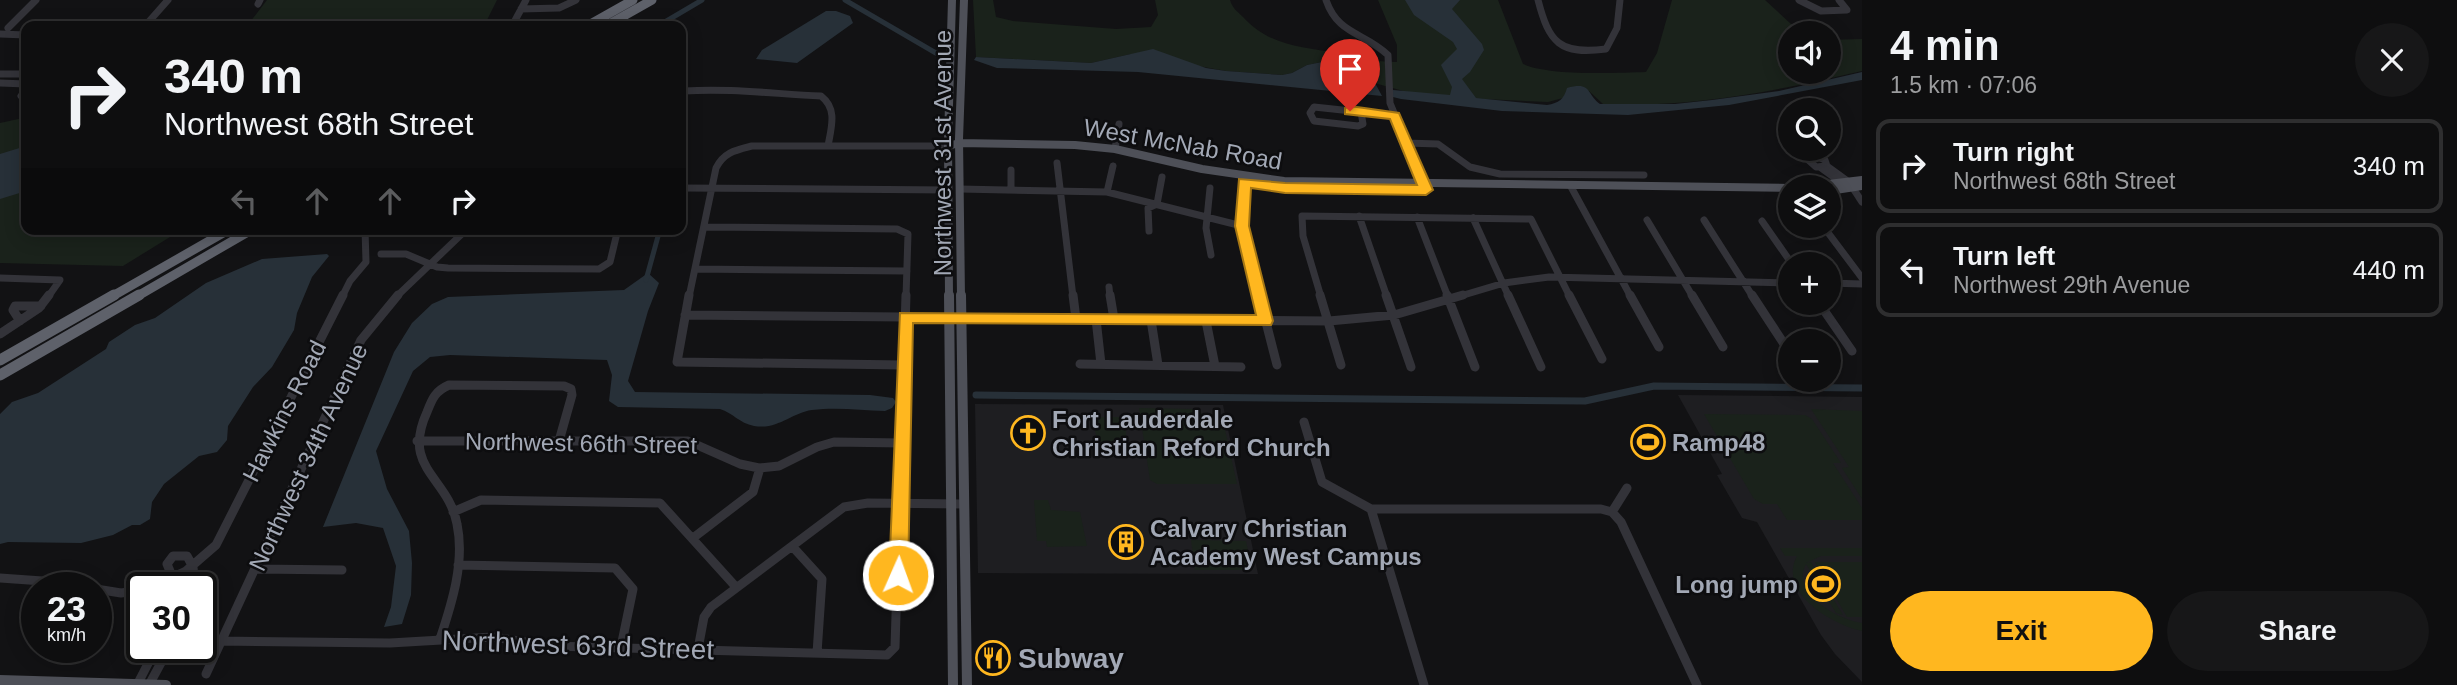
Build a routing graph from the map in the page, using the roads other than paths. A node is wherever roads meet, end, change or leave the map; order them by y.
1 (36, 0) edge
2 (168, 0) edge
3 (526, 0) edge
4 (576, 0) edge
5 (634, 0) edge
6 (652, 0) edge
7 (952, 0) edge
8 (964, 0) edge
9 (1326, 0) edge
10 (1538, 0) edge
11 (1620, 0) edge
12 (1799, 0) edge
13 (1839, 0) edge
14 (521, 9) junction
15 (149, 21) edge
16 (515, 21) edge
17 (596, 21) edge
18 (615, 21) edge
19 (8, 28) dead end
20 (0, 34) edge
21 (21, 35) edge
22 (0, 74) edge
23 (21, 74) edge
24 (0, 83) edge
25 (21, 84) edge
26 (686, 91) edge
27 (1361, 112) junction
28 (1395, 116) junction
29 (1119, 124) dead end
30 (1405, 141) junction
31 (828, 146) junction
32 (948, 146) junction
33 (959, 146) junction
34 (1115, 149) junction
35 (1058, 163) dead end
36 (1112, 166) dead end
37 (1824, 167) dead end
38 (1011, 170) dead end
39 (1644, 175) dead end
40 (1162, 177) dead end
41 (1245, 180) junction
42 (1862, 180) edge
43 (1841, 185) edge
44 (1847, 185) junction
45 (1862, 186) edge
46 (1424, 187) junction
47 (1841, 187) edge
48 (686, 188) edge
49 (711, 188) junction
50 (1210, 188) dead end
51 (1572, 188) junction
52 (1778, 188) edge
53 (954, 189) junction
54 (1011, 190) junction
55 (1062, 191) junction
56 (1107, 192) junction
57 (1778, 193) edge
58 (1862, 202) edge
59 (1157, 204) junction
60 (1359, 216) junction
61 (1417, 217) junction
62 (1473, 218) junction
63 (1207, 219) junction
64 (1647, 220) dead end
65 (1704, 220) dead end
66 (1762, 221) dead end
67 (1242, 226) junction
68 (704, 227) junction
69 (1149, 231) dead end
70 (219, 235) edge
71 (243, 235) edge
72 (365, 235) edge
73 (460, 235) edge
74 (617, 235) edge
75 (1832, 238) edge
76 (1784, 252) edge
77 (381, 254) dead end
78 (1211, 255) dead end
79 (430, 262) junction
80 (695, 269) junction
81 (907, 271) junction
82 (1561, 277) junction
83 (0, 278) edge
84 (1620, 278) junction
85 (1862, 278) edge
86 (1683, 282) junction
87 (1504, 283) junction
88 (1778, 283) edge
89 (1841, 283) edge
90 (1745, 284) junction
91 (1862, 284) edge
92 (1109, 287) dead end
93 (1449, 299) junction
94 (41, 306) junction
95 (685, 315) junction
96 (1394, 315) junction
97 (1827, 315) edge
98 (906, 317) junction
99 (956, 317) junction
100 (1076, 319) junction
101 (1096, 319) junction
102 (1114, 319) junction
103 (1151, 320) junction
104 (20, 321) junction
105 (1206, 321) junction
106 (1265, 321) junction
107 (1329, 321) junction
108 (0, 334) edge
109 (1778, 335) edge
110 (1659, 347) dead end
111 (1723, 347) dead end
112 (1852, 351) dead end
113 (1602, 359) dead end
114 (0, 360) edge
115 (1080, 364) dead end
116 (1101, 364) junction
117 (904, 365) junction
118 (1158, 365) junction
119 (1277, 365) dead end
120 (1341, 365) dead end
121 (1215, 366) junction
122 (1241, 367) dead end
123 (1411, 367) dead end
124 (1475, 367) dead end
125 (1541, 367) dead end
126 (0, 374) edge
127 (1304, 422) dead end
128 (417, 441) junction
129 (559, 441) junction
130 (902, 443) junction
131 (760, 468) junction
132 (1627, 488) dead end
133 (901, 504) junction
134 (951, 504) junction
135 (964, 504) junction
136 (1371, 509) junction
137 (453, 512) junction
138 (1612, 512) junction
139 (693, 538) junction
140 (792, 545) junction
141 (458, 565) junction
142 (192, 567) junction
143 (257, 569) junction
144 (342, 570) dead end
145 (170, 572) edge
146 (187, 572) edge
147 (193, 572) edge
148 (0, 578) edge
149 (21, 579) edge
150 (736, 587) junction
151 (440, 639) junction
152 (221, 641) junction
153 (621, 648) junction
154 (698, 649) junction
155 (817, 653) junction
156 (148, 663) edge
157 (161, 663) edge
158 (206, 674) dead end
159 (0, 680) edge
160 (137, 685) edge
161 (149, 685) edge
162 (166, 685) edge
163 (953, 685) edge
164 (967, 685) edge
165 (1424, 685) edge
166 (1697, 685) edge

1 - 19 street
2 - 15 street
3 - 14 street
4 - 14 street
5 - 17 highway
6 - 18 highway
7 - 32 main road, Northwest 31st Avenue
8 - 33 main road, Northwest 31st Avenue
9 - 28 street
10 - 11 street
12 - 13 street
14 - 16 street
20 - 21 street
22 - 23 street
24 - 25 street
26 - 31 street
27 - 27 street
27 - 28 street
28 - 30 street
29 - 34 street
30 - 39 street
30 - 46 street
31 - 32 street, West McNab Road
31 - 49 street, West McNab Road
32 - 33 main road, West McNab Road
32 - 53 main road, Northwest 31st Avenue
33 - 34 main road, West McNab Road
33 - 41 main road, West McNab Road
33 - 53 main road, Northwest 31st Avenue
34 - 41 main road, West McNab Road
35 - 55 street
36 - 56 street
37 - 44 street
38 - 54 street
40 - 59 street
41 - 46 main road, West McNab Road
41 - 67 street
42 - 44 main road
43 - 44 main road
44 - 45 main road
44 - 47 main road
44 - 58 street
46 - 51 main road, West McNab Road
48 - 49 street
49 - 53 street
49 - 68 street
50 - 63 street
51 - 52 main road, West McNab Road
51 - 57 main road, West McNab Road
51 - 84 street
53 - 54 street
53 - 99 main road, Northwest 31st Avenue
54 - 55 street
55 - 56 street
55 - 100 street
56 - 59 street
59 - 63 street
59 - 69 street
60 - 61 street
60 - 96 street
60 - 107 street
61 - 62 street
61 - 93 street
62 - 82 street
62 - 87 street
63 - 67 street
63 - 78 street
64 - 86 street
65 - 90 street
66 - 76 street
67 - 106 street
68 - 80 street
68 - 81 street
70 - 114 highway
71 - 126 highway
72 - 142 street, Hawkins Road
73 - 79 street, Northwest 34th Avenue
74 - 79 street
75 - 85 street
77 - 79 street
79 - 143 street, Northwest 34th Avenue
80 - 81 street
80 - 95 street
81 - 98 street
82 - 84 street
82 - 87 street
82 - 113 street
83 - 94 street
84 - 86 street
84 - 110 street
86 - 90 street
86 - 111 street
87 - 93 street
87 - 125 street
88 - 90 street
89 - 91 street
90 - 109 street
92 - 102 street
93 - 96 street
93 - 124 street
94 - 104 street
94 - 104 street
95 - 98 street
95 - 117 street
96 - 107 street
96 - 123 street
97 - 112 street
98 - 99 street
98 - 117 street
99 - 100 street
99 - 134 main road, Northwest 31st Avenue
99 - 135 main road, Northwest 31st Avenue
100 - 101 street
101 - 102 street
101 - 116 street
102 - 103 street
103 - 105 street
103 - 118 street
104 - 108 street
105 - 106 street
105 - 121 street
106 - 107 street
106 - 119 street
107 - 120 street
115 - 116 street
116 - 118 street
117 - 130 street
118 - 121 street
121 - 122 street
127 - 136 street
128 - 129 street, Northwest 66th Street
128 - 129 street
128 - 137 street
129 - 131 street, Northwest 66th Street
130 - 131 street
130 - 133 street
131 - 139 street
132 - 138 street
133 - 134 street
133 - 140 street
133 - 155 street, Northwest 63rd Street
134 - 135 street
134 - 163 main road, Northwest 31st Avenue
135 - 164 main road, Northwest 31st Avenue
136 - 138 street
136 - 165 street
137 - 139 street
137 - 141 street
138 - 166 street
139 - 150 street
140 - 150 street
140 - 155 street
141 - 151 street
141 - 153 street
142 - 145 street
142 - 146 street, Hawkins Road
142 - 147 street
143 - 144 street
143 - 152 street, Northwest 34th Avenue
148 - 149 street
150 - 154 street
151 - 152 street, Northwest 63rd Street
151 - 153 street, Northwest 63rd Street
152 - 158 street, Northwest 34th Avenue
153 - 154 street, Northwest 63rd Street
154 - 155 street, Northwest 63rd Street
156 - 160 street
157 - 161 street
159 - 160 main road
160 - 161 main road
161 - 162 main road

